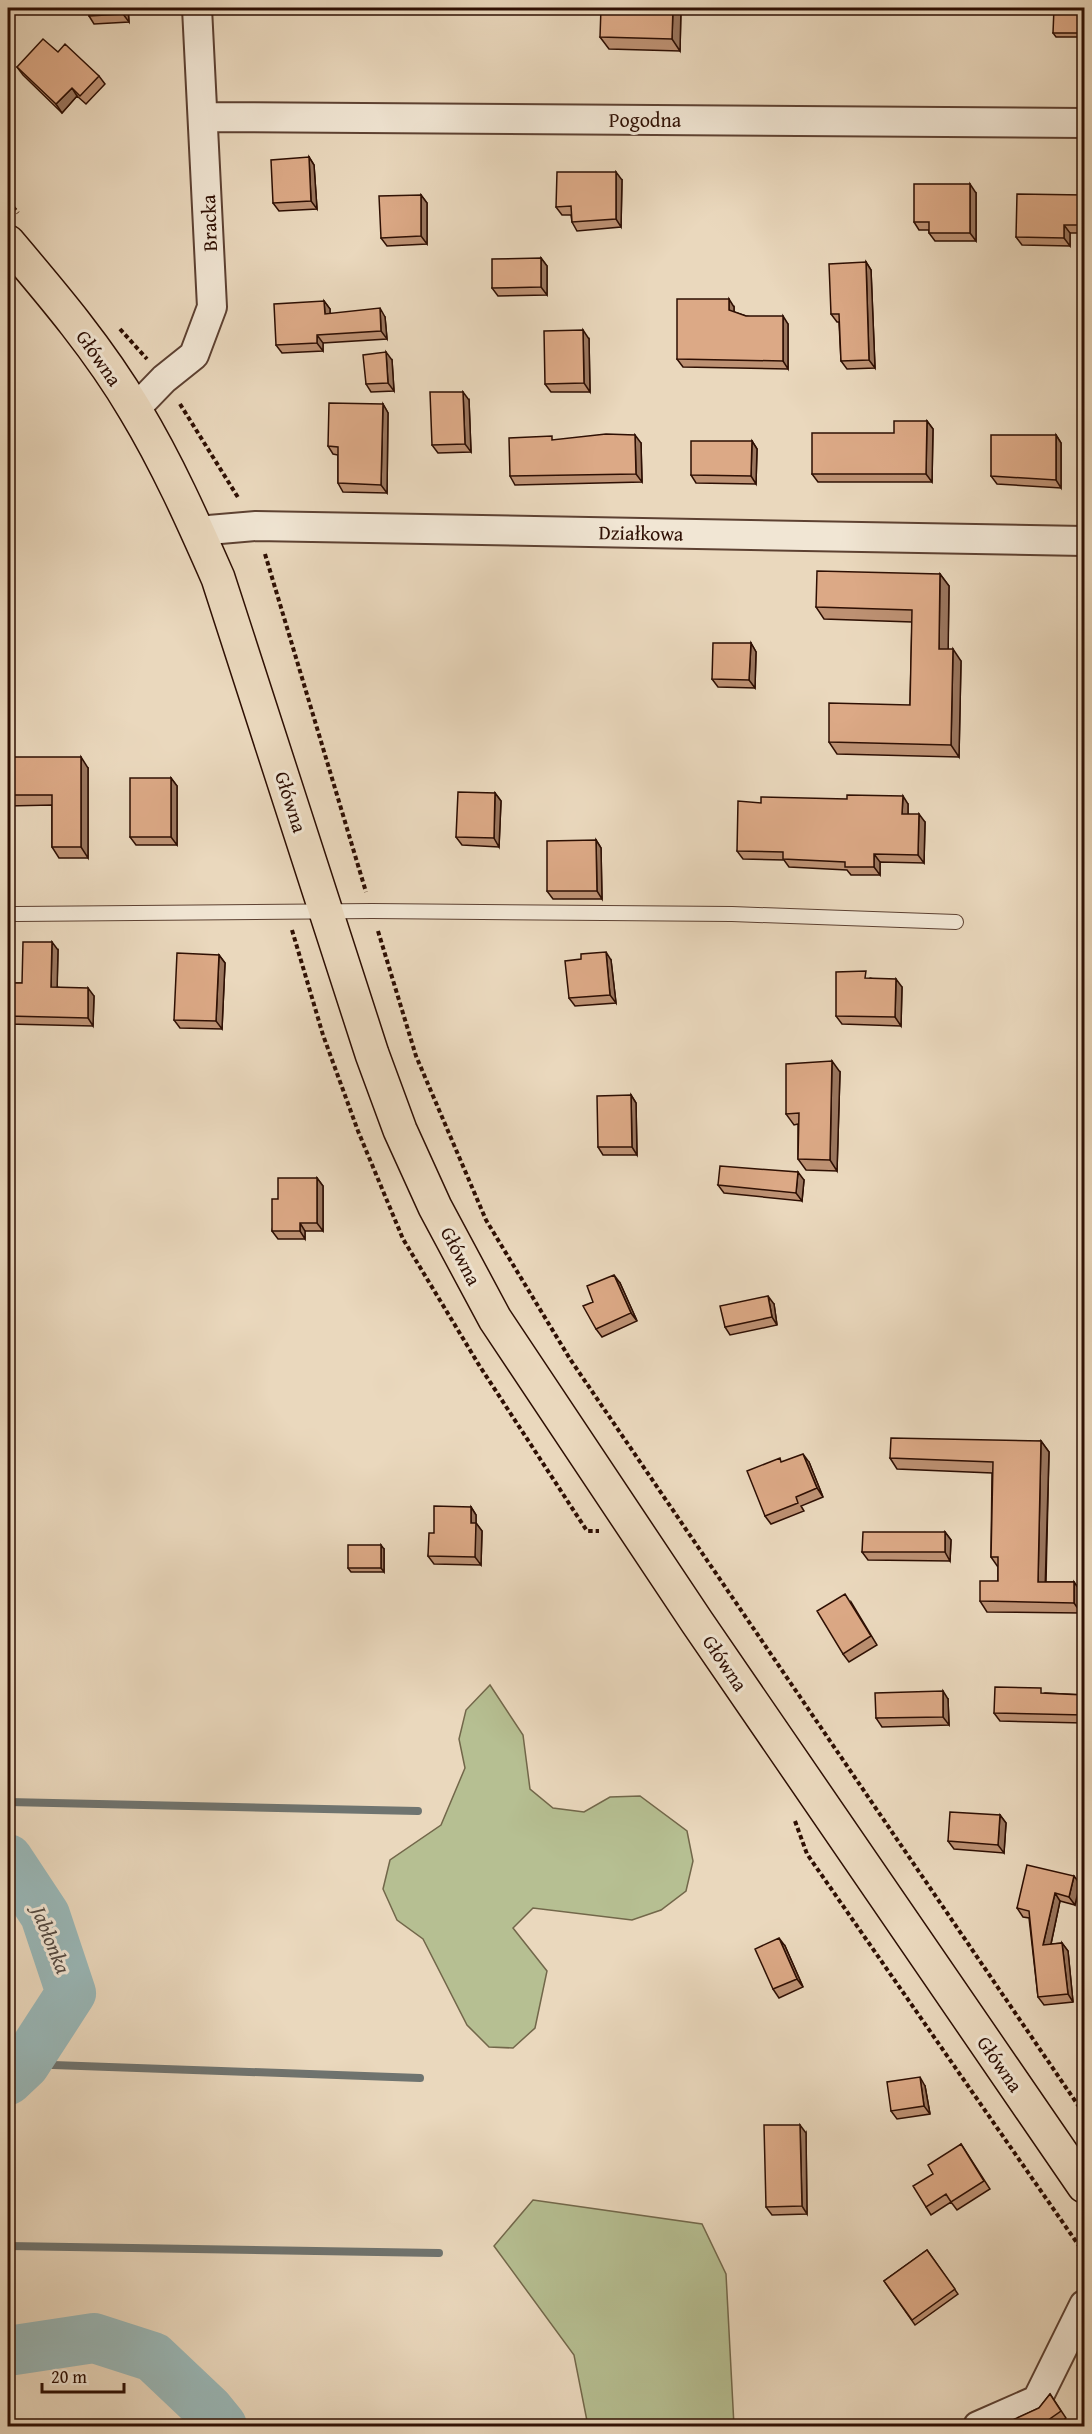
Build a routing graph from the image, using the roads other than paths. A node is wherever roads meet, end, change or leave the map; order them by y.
1 (197, 8) edge
2 (205, 117) junction
3 (1084, 123) edge
4 (8, 242) edge
5 (135, 409) junction
6 (197, 531) junction
7 (1084, 541) edge
8 (327, 912) junction
9 (16, 914) dead end
10 (956, 922) dead end
11 (1084, 2186) edge
12 (1084, 2305) edge
13 (978, 2427) edge

1 - 2 street, Bracka
2 - 3 street, Pogodna
2 - 5 street, Bracka
4 - 5 main road, Główna
5 - 6 main road, Główna
6 - 7 street, Działkowa
6 - 8 main road, Główna
8 - 9 lane
8 - 10 lane
8 - 11 main road, Główna
12 - 13 street

